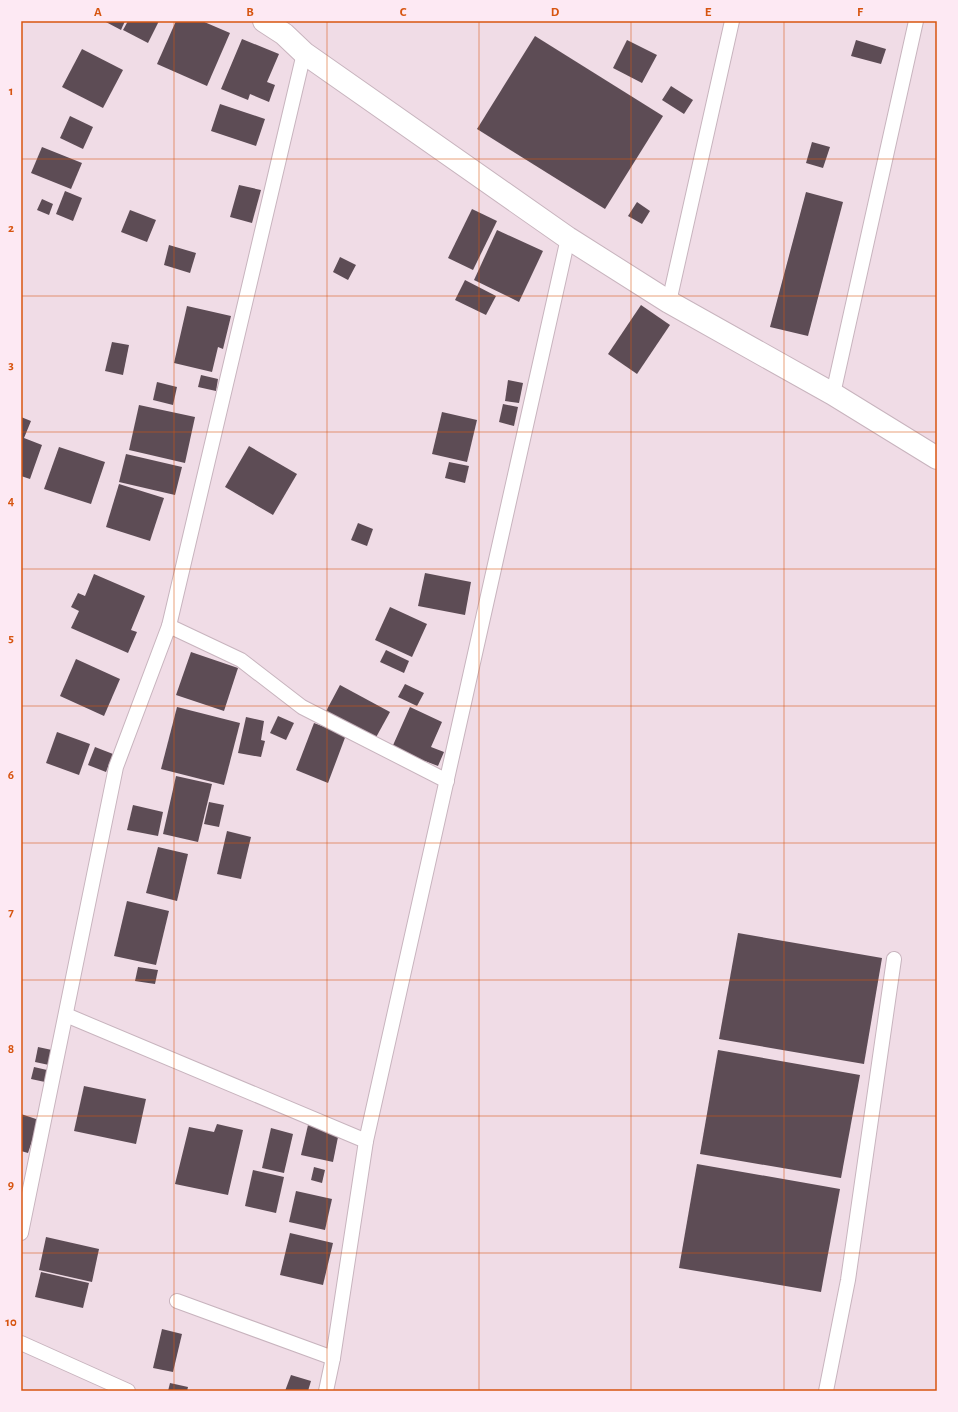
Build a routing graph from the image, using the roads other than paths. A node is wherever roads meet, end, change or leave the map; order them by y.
1 (264, 21) edge
2 (732, 21) edge
3 (916, 21) edge
4 (285, 28) edge
5 (304, 53) junction
6 (568, 238) junction
7 (669, 302) junction
8 (833, 394) junction
9 (937, 458) edge
10 (169, 626) junction
11 (447, 781) junction
12 (894, 959) dead end
13 (66, 1015) junction
14 (366, 1141) junction
15 (21, 1233) edge
16 (178, 1301) dead end
17 (21, 1344) edge
18 (333, 1358) junction
19 (128, 1391) edge
20 (326, 1391) edge
21 (826, 1391) edge

1 - 4 street
2 - 7 lane
3 - 8 lane
4 - 5 street
5 - 6 street
5 - 10 lane
6 - 7 street
6 - 11 lane
7 - 8 street
8 - 9 street
10 - 11 lane
10 - 13 lane
11 - 14 lane
12 - 21 lane
13 - 14 lane
13 - 15 lane
14 - 18 lane
16 - 18 lane
17 - 19 lane
18 - 20 lane

